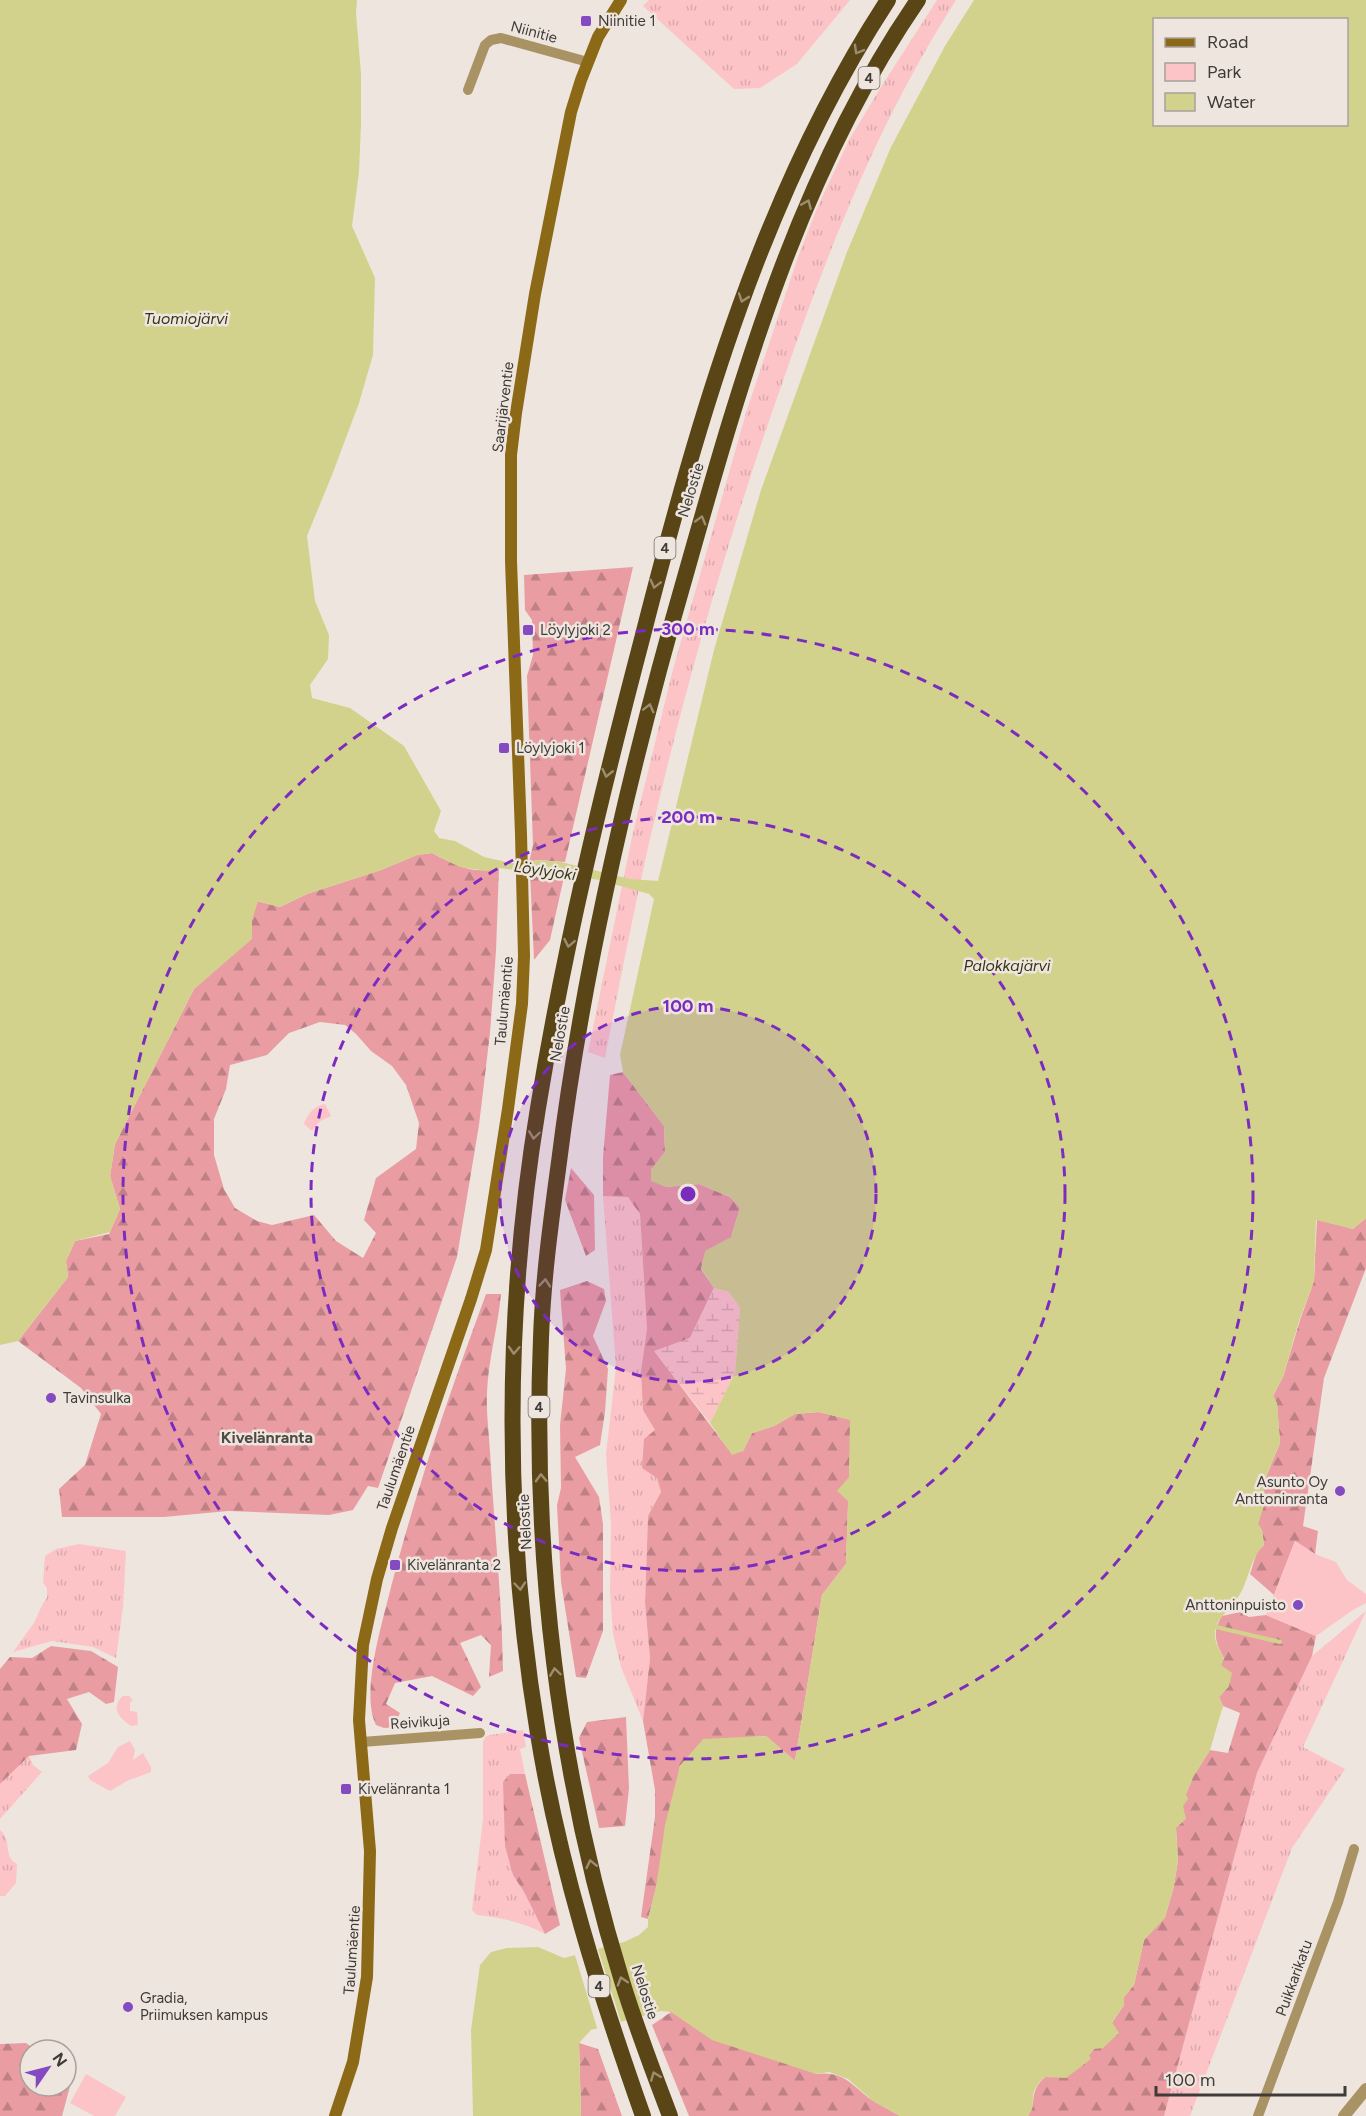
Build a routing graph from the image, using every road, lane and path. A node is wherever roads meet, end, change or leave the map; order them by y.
1 (621, 0) edge
2 (888, 0) edge
3 (918, 0) edge
4 (588, 62) junction
5 (468, 90) dead end
6 (521, 840) joint
7 (480, 1733) dead end
8 (362, 1742) junction
9 (1354, 1849) dead end
10 (1366, 2089) edge
11 (335, 2116) edge
12 (643, 2116) edge
13 (670, 2116) edge
14 (1258, 2116) edge
15 (1344, 2116) edge

1 - 4 main road, Saarijärventie
2 -> 12 highway, Nelostie / 4
13 -> 3 highway, Nelostie / 4
4 - 5 street, Niinitie
4 - 6 main road, Saarijärventie
6 - 8 main road, Taulumäentie
7 - 8 street, Reivikuja
8 - 11 main road, Taulumäentie
9 - 14 street, Puikkarikatu
10 - 15 street

